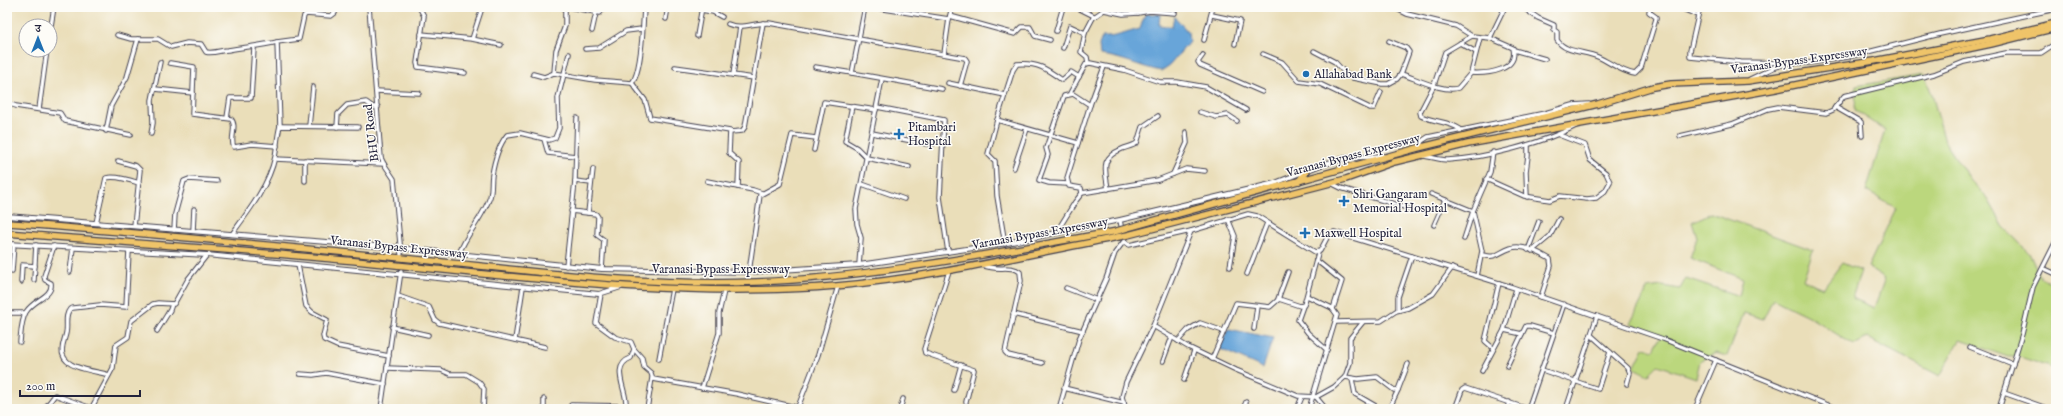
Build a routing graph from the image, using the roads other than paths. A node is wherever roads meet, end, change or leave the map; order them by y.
1 (54, 7) edge
2 (336, 7) edge
3 (369, 7) edge
4 (419, 7) edge
5 (478, 7) edge
6 (565, 7) edge
7 (569, 7) edge
8 (604, 7) edge
9 (644, 7) edge
10 (668, 7) edge
11 (865, 7) edge
12 (871, 7) edge
13 (952, 7) edge
14 (1063, 7) edge
15 (1076, 7) edge
16 (1139, 7) edge
17 (1213, 7) edge
18 (1393, 7) edge
19 (1504, 7) edge
20 (1522, 7) edge
21 (1650, 7) edge
22 (1678, 7) edge
23 (1700, 7) edge
24 (702, 8) edge
25 (2056, 9) edge
26 (596, 13) junction
27 (1138, 13) junction
28 (1175, 13) dead end
29 (1212, 15) junction
30 (1697, 15) junction
31 (722, 17) dead end
32 (950, 17) junction
33 (1094, 17) junction
34 (52, 18) edge
35 (666, 19) dead end
36 (763, 23) junction
37 (2056, 23) edge
38 (728, 24) dead end
39 (740, 27) junction
40 (2056, 28) edge
41 (642, 29) junction
42 (592, 31) dead end
43 (1056, 31) dead end
44 (1085, 33) junction
45 (421, 34) junction
46 (117, 35) dead end
47 (697, 36) dead end
48 (1472, 36) junction
49 (1480, 38) junction
50 (1490, 38) junction
51 (138, 39) junction
52 (472, 39) junction
53 (858, 39) junction
54 (1050, 40) dead end
55 (1204, 40) dead end
56 (1389, 41) dead end
57 (277, 42) junction
58 (1460, 43) junction
59 (2056, 43) edge
60 (1234, 44) dead end
61 (501, 45) dead end
62 (254, 48) junction
63 (1063, 48) dead end
64 (585, 49) dead end
65 (1514, 50) junction
66 (1314, 51) dead end
67 (1476, 52) junction
68 (570, 54) dead end
69 (944, 54) junction
70 (1262, 54) dead end
71 (1203, 55) dead end
72 (46, 58) edge
73 (1545, 59) dead end
74 (160, 62) dead end
75 (170, 63) dead end
76 (1088, 63) junction
77 (1789, 63) junction
78 (674, 67) dead end
79 (815, 67) dead end
80 (1104, 67) junction
81 (554, 73) junction
82 (852, 73) junction
83 (465, 74) dead end
84 (533, 74) dead end
85 (1401, 74) junction
86 (1471, 74) junction
87 (565, 75) junction
88 (733, 75) junction
89 (1079, 77) junction
90 (754, 78) junction
91 (882, 79) junction
92 (1748, 81) junction
93 (632, 83) junction
94 (948, 83) dead end
95 (1434, 85) junction
96 (960, 86) junction
97 (313, 87) dead end
98 (155, 89) junction
99 (942, 89) dead end
100 (376, 91) junction
101 (1262, 92) dead end
102 (1381, 92) dead end
103 (193, 93) junction
104 (419, 93) dead end
105 (1070, 93) junction
106 (1005, 95) junction
107 (7, 103) edge
108 (1598, 104) junction
109 (1090, 105) junction
110 (852, 106) junction
111 (378, 107) junction
112 (1835, 107) junction
113 (39, 109) junction
114 (877, 109) junction
115 (1246, 110) dead end
116 (1200, 112) dead end
117 (1158, 116) dead end
118 (227, 118) junction
119 (577, 118) dead end
120 (997, 120) junction
121 (1237, 121) dead end
122 (1581, 124) junction
123 (280, 126) junction
124 (309, 126) junction
125 (337, 127) junction
126 (358, 127) dead end
127 (1027, 129) junction
128 (1460, 129) junction
129 (106, 131) junction
130 (730, 132) junction
131 (1186, 132) dead end
132 (872, 133) junction
133 (151, 134) dead end
134 (132, 135) dead end
135 (1051, 135) junction
136 (1559, 135) junction
137 (1680, 136) dead end
138 (1862, 136) dead end
139 (816, 138) junction
140 (544, 139) junction
141 (1078, 143) junction
142 (932, 145) dead end
143 (1528, 145) junction
144 (277, 146) junction
145 (1418, 148) junction
146 (814, 150) dead end
147 (1493, 152) junction
148 (576, 156) junction
149 (1389, 156) junction
150 (1418, 156) junction
151 (867, 158) junction
152 (275, 159) junction
153 (305, 160) junction
154 (118, 161) dead end
155 (384, 164) junction
156 (909, 167) dead end
157 (1014, 168) dead end
158 (593, 169) dead end
159 (1205, 171) dead end
160 (1307, 171) junction
161 (1173, 174) junction
162 (1486, 179) junction
163 (217, 181) dead end
164 (305, 181) dead end
165 (574, 181) junction
166 (708, 181) dead end
167 (1299, 181) junction
168 (1330, 182) junction
169 (139, 183) junction
170 (591, 183) junction
171 (862, 184) junction
172 (1068, 184) junction
173 (738, 187) junction
174 (1108, 189) junction
175 (762, 193) junction
176 (1082, 193) junction
177 (1430, 194) dead end
178 (1527, 197) junction
179 (904, 199) dead end
180 (1445, 200) junction
181 (194, 209) dead end
182 (1411, 209) dead end
183 (571, 211) junction
184 (1473, 211) junction
185 (588, 213) junction
186 (7, 216) edge
187 (1228, 219) junction
188 (1559, 219) dead end
189 (1120, 220) junction
190 (1539, 221) dead end
191 (7, 223) edge
192 (96, 223) junction
193 (1267, 223) junction
194 (1434, 225) dead end
195 (134, 226) junction
196 (174, 230) junction
197 (192, 231) junction
198 (1191, 231) junction
199 (1128, 232) junction
200 (7, 233) edge
201 (1056, 233) junction
202 (232, 234) junction
203 (1118, 234) junction
204 (1464, 239) dead end
205 (1124, 241) junction
206 (2056, 241) edge
207 (7, 244) edge
208 (14, 244) junction
209 (1005, 244) junction
210 (36, 245) junction
211 (54, 246) junction
212 (73, 248) junction
213 (401, 248) junction
214 (1530, 250) junction
215 (130, 251) junction
216 (948, 252) junction
217 (1318, 253) junction
218 (401, 254) dead end
219 (459, 254) junction
220 (207, 255) junction
221 (1482, 255) junction
222 (1412, 256) junction
223 (1316, 260) junction
224 (980, 263) junction
225 (298, 265) junction
226 (859, 265) junction
227 (35, 266) junction
228 (566, 266) junction
229 (1230, 266) dead end
230 (1452, 268) junction
231 (2043, 268) junction
232 (602, 269) junction
233 (949, 270) junction
234 (12, 271) dead end
235 (70, 272) dead end
236 (749, 272) junction
237 (1288, 272) dead end
238 (400, 273) junction
239 (1247, 274) dead end
240 (2056, 274) edge
241 (1477, 276) junction
242 (34, 280) dead end
243 (21, 282) dead end
244 (1499, 283) junction
245 (838, 286) junction
246 (523, 287) junction
247 (621, 287) junction
248 (1066, 288) dead end
249 (672, 289) junction
250 (1516, 289) junction
251 (724, 290) junction
252 (601, 294) junction
253 (398, 296) junction
254 (1307, 296) junction
255 (1541, 297) junction
256 (1278, 299) junction
257 (1097, 300) junction
258 (172, 304) junction
259 (1564, 304) junction
260 (1257, 306) junction
261 (1303, 306) junction
262 (1334, 309) junction
263 (1398, 310) junction
264 (7, 313) edge
265 (25, 313) junction
266 (1013, 314) junction
267 (1597, 316) junction
268 (1336, 322) junction
269 (1362, 322) junction
270 (1153, 326) junction
271 (392, 327) junction
272 (157, 330) dead end
273 (1254, 330) dead end
274 (1504, 330) junction
275 (1083, 331) junction
276 (1223, 331) junction
277 (1554, 333) junction
278 (1522, 334) junction
279 (428, 335) dead end
280 (1591, 335) junction
281 (1172, 337) junction
282 (515, 340) junction
283 (1178, 341) junction
284 (20, 342) dead end
285 (545, 347) dead end
286 (1970, 347) dead end
287 (1493, 348) junction
288 (634, 349) junction
289 (1327, 350) junction
290 (1194, 351) junction
291 (1610, 352) junction
292 (389, 356) junction
293 (659, 359) dead end
294 (1212, 359) junction
295 (1716, 360) junction
296 (1163, 361) dead end
297 (1042, 363) dead end
298 (1408, 364) dead end
299 (2013, 364) junction
300 (961, 365) junction
301 (1507, 366) dead end
302 (387, 368) junction
303 (1542, 370) junction
304 (1482, 371) dead end
305 (300, 374) dead end
306 (109, 375) junction
307 (1346, 377) junction
308 (652, 378) junction
309 (1352, 379) junction
310 (1184, 380) dead end
311 (1575, 382) junction
312 (385, 384) junction
313 (1627, 384) dead end
314 (702, 388) junction
315 (1064, 388) junction
316 (954, 390) dead end
317 (1398, 390) junction
318 (2004, 393) junction
319 (1302, 396) junction
320 (1315, 396) junction
321 (544, 399) dead end
322 (903, 399) dead end
323 (966, 402) dead end
324 (1246, 402) dead end
325 (1509, 402) junction
326 (776, 403) junction
327 (1124, 403) junction
328 (798, 407) junction
329 (45, 408) edge
330 (91, 408) edge
331 (605, 408) edge
332 (1379, 408) dead end
333 (98, 409) edge
334 (381, 409) edge
335 (483, 409) edge
336 (544, 409) edge
337 (569, 409) edge
338 (646, 409) edge
339 (773, 409) edge
340 (804, 409) edge
341 (900, 409) edge
342 (1059, 409) edge
343 (1126, 409) edge
344 (1243, 409) edge
345 (1297, 409) edge
346 (1309, 409) edge
347 (1326, 409) edge
348 (1389, 409) edge
349 (1455, 409) edge
350 (1507, 409) edge
351 (1528, 409) edge
352 (1566, 409) edge
353 (1695, 409) edge
354 (1838, 409) edge
355 (1999, 409) edge
356 (2049, 409) edge

1 - 34 street
2 - 57 street
3 - 100 street, BHU Road
4 - 45 street
5 - 52 street
6 - 81 street
7 - 26 street
8 - 26 street
9 - 41 street
10 - 35 street
11 - 53 street
12 - 32 street
13 - 32 street
14 - 43 street
15 - 33 street
16 - 27 street
17 - 29 street
18 - 48 street
19 - 50 street
20 - 21 street
22 - 30 street
23 - 30 street
24 - 31 street
24 - 47 street
25 - 77 street
26 - 42 street
27 - 28 street
27 - 33 street
29 - 55 street
29 - 60 street
30 - 77 street
32 - 54 street
32 - 69 street
33 - 44 street
36 - 39 street
36 - 53 street
36 - 90 street
37 - 92 highway, Varanasi Bypass Expressway
38 - 39 street
39 - 88 street
40 - 122 highway, Varanasi Bypass Expressway
41 - 64 street
41 - 93 street
44 - 63 street
44 - 76 street
45 - 52 street
45 - 83 street
46 - 51 street
48 - 49 street
48 - 58 street
49 - 50 street
49 - 67 street
50 - 65 street
51 - 62 street
51 - 129 street
52 - 61 street
53 - 69 street
53 - 82 street
56 - 85 street
57 - 62 street
57 - 123 street
58 - 67 street
58 - 95 street
59 - 112 street
62 - 118 street
65 - 73 street
65 - 86 street
66 - 85 street
67 - 86 street
68 - 87 street
69 - 96 street
70 - 102 street
71 - 101 street
72 - 113 street
74 - 98 street
75 - 103 street
76 - 80 street
76 - 89 street
77 - 92 street
78 - 88 street
79 - 82 street
80 - 109 street
80 - 115 street
81 - 84 street
81 - 87 street
82 - 91 street
85 - 95 street
86 - 95 street
87 - 93 street
87 - 140 street
88 - 90 street
89 - 105 street
89 - 106 street
90 - 130 street
91 - 99 street
91 - 114 street
92 - 108 highway, Varanasi Bypass Expressway
93 - 130 street
94 - 96 street
95 - 128 street
96 - 106 street
97 - 124 street
98 - 103 street
98 - 133 street
100 - 104 street
100 - 111 street, BHU Road
103 - 118 street
105 - 109 street
105 - 135 street
106 - 120 street
107 - 113 street
108 - 128 street
108 - 145 highway, Varanasi Bypass Expressway
109 - 141 street
110 - 114 street
110 - 139 street
110 - 151 street
111 - 125 street
111 - 155 street, BHU Road
112 - 137 street
112 - 138 street
113 - 129 street
114 - 132 street
114 - 216 street
116 - 121 street
117 - 174 street
118 - 144 street
119 - 148 street
120 - 127 street
120 - 209 street
122 - 136 street
122 - 150 highway, Varanasi Bypass Expressway
123 - 124 street
123 - 144 street
124 - 125 street
125 - 126 street
127 - 135 street
127 - 157 street
128 - 145 street
129 - 134 street
130 - 173 street
131 - 161 street
132 - 142 street
132 - 151 street
135 - 141 street
135 - 172 street
136 - 143 street
136 - 178 street
139 - 146 street
139 - 175 street
140 - 148 street
140 - 219 street
141 - 172 street
143 - 147 street
143 - 178 street
144 - 152 street
145 - 149 highway, Varanasi Bypass Expressway
147 - 150 street
147 - 162 street
148 - 165 street
149 - 160 street
149 - 167 highway, Varanasi Bypass Expressway
150 - 168 highway, Varanasi Bypass Expressway
151 - 156 street
151 - 171 street
152 - 153 street
152 - 202 street
153 - 155 street
153 - 164 street
154 - 169 street
155 - 213 street, BHU Road
158 - 170 street
159 - 161 street
160 - 167 highway
160 - 189 street
161 - 174 street
162 - 178 street
162 - 184 street
163 - 196 street
165 - 170 street
165 - 183 street
166 - 173 street
167 - 199 highway, Varanasi Bypass Expressway
168 - 182 street
168 - 199 highway, Varanasi Bypass Expressway
169 - 192 street
169 - 195 street
170 - 185 street
171 - 179 street
171 - 226 street
172 - 176 street
173 - 175 street
174 - 176 street
175 - 236 street
176 - 201 street
177 - 180 street
180 - 184 street
180 - 194 street
181 - 197 street
183 - 185 street
183 - 228 street
184 - 204 street
184 - 221 street
185 - 232 street
186 - 192 street
187 - 193 street
187 - 198 street
187 - 229 street
188 - 214 street
189 - 201 street
189 - 205 street
190 - 214 street
191 - 203 highway, Varanasi Bypass Expressway
192 - 195 street
193 - 217 street
193 - 239 street
195 - 196 street
196 - 197 street
197 - 202 street
198 - 205 street
198 - 270 street
199 - 203 highway, Varanasi Bypass Expressway, bridge
200 - 247 highway, Varanasi Bypass Expressway
201 - 209 street
202 - 213 street
203 - 224 highway, Varanasi Bypass Expressway
205 - 257 street
206 - 231 street
207 - 208 street
208 - 210 street
208 - 234 street
209 - 216 street
210 - 211 street
210 - 227 street
211 - 212 street
211 - 265 street
212 - 215 street
212 - 235 street
213 - 218 street, BHU Road
213 - 219 street
214 - 221 street
214 - 255 street
215 - 220 street
215 - 306 street
216 - 226 street
217 - 222 street
217 - 223 street
219 - 228 street
220 - 225 street
220 - 258 street
221 - 241 street
222 - 230 street
222 - 263 street
223 - 254 street
223 - 262 street
224 - 233 highway, Varanasi Bypass Expressway
224 - 266 street
225 - 238 street
225 - 292 street
226 - 236 street
227 - 242 street
227 - 243 street
228 - 232 street
230 - 241 street
230 - 263 street
231 - 240 street
231 - 299 street
232 - 236 street
233 - 245 highway, Varanasi Bypass Expressway
233 - 300 street
237 - 256 street
238 - 246 street
238 - 253 street
241 - 244 street
244 - 250 street
244 - 287 street
245 - 251 highway, Varanasi Bypass Expressway
245 - 328 street
246 - 252 street
246 - 282 street
247 - 249 highway, Varanasi Bypass Expressway
247 - 252 street
248 - 257 street
249 - 251 highway, Varanasi Bypass Expressway
249 - 293 street
250 - 255 street
250 - 274 street
251 - 314 street
252 - 288 street
253 - 271 street
253 - 282 street
254 - 261 street
254 - 262 street
255 - 259 street
256 - 260 street
256 - 261 street
257 - 275 street
258 - 272 street
258 - 306 street
259 - 267 street
259 - 277 street
260 - 273 street
260 - 276 street
261 - 289 street
262 - 268 street
263 - 269 street
264 - 265 street
265 - 284 street
266 - 275 street
266 - 297 street
267 - 280 street
267 - 295 street
268 - 269 street
268 - 289 street
269 - 307 street
270 - 281 street
270 - 327 street
271 - 279 street
271 - 292 street
274 - 278 street
274 - 287 street
275 - 315 street
276 - 283 street
276 - 294 street
277 - 278 street
277 - 303 street
278 - 301 street
280 - 291 street
280 - 311 street
281 - 283 street
281 - 296 street
282 - 285 street
283 - 290 street
286 - 299 street
287 - 304 street
288 - 308 street
288 - 331 street
289 - 320 street
290 - 294 street
290 - 310 street
291 - 311 street
291 - 313 street
292 - 302 street
294 - 319 street
295 - 353 street
295 - 354 street
298 - 317 street
299 - 318 street
300 - 316 street
300 - 323 street
302 - 312 street
302 - 335 street
303 - 311 street
303 - 351 street
305 - 312 street
306 - 330 street
307 - 309 street
307 - 320 street
308 - 314 street
308 - 338 street
309 - 317 street
309 - 332 street
311 - 352 street
312 - 334 street
314 - 326 street
315 - 327 street
315 - 342 street
317 - 348 street
318 - 355 street
318 - 356 street
319 - 320 street
319 - 345 street
320 - 346 street
320 - 347 street
321 - 336 street
322 - 341 street
324 - 344 street
325 - 349 street
325 - 350 street
325 - 351 street
326 - 328 street
326 - 339 street
327 - 343 street
328 - 340 street
329 - 330 street
330 - 333 street
331 - 337 street

